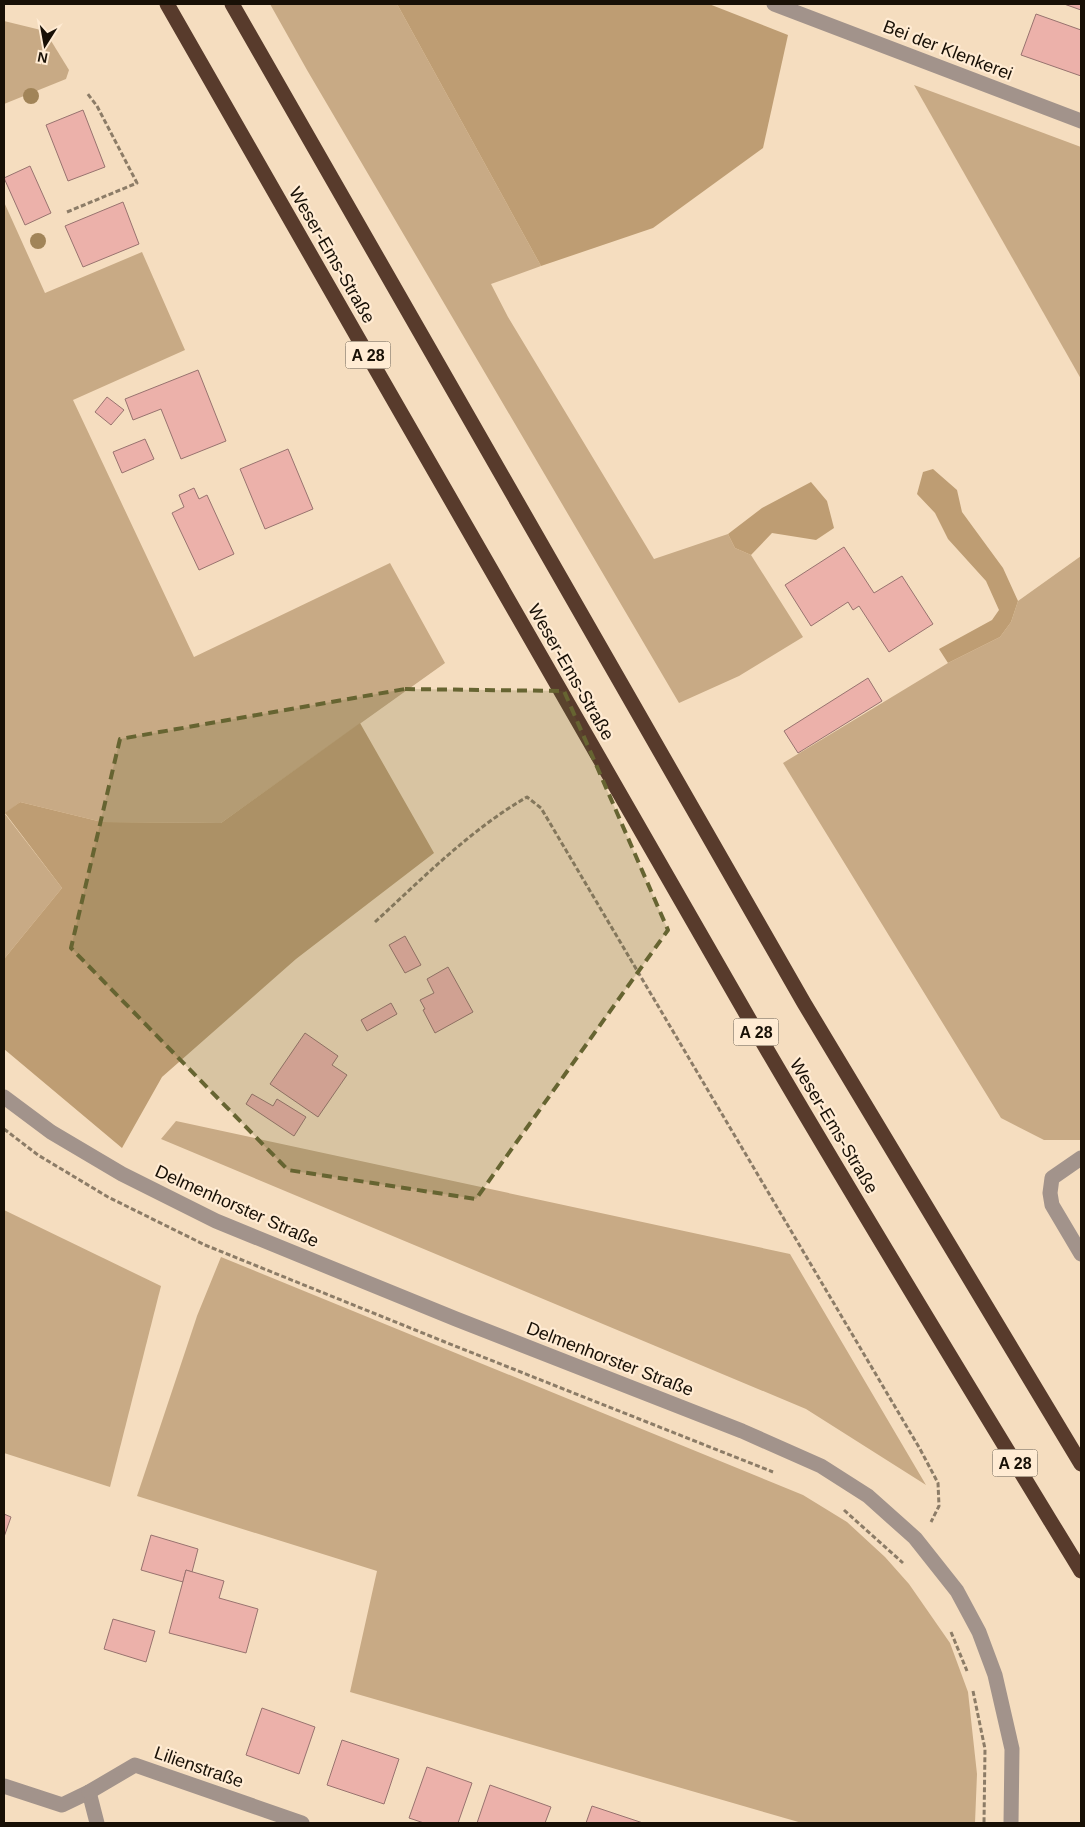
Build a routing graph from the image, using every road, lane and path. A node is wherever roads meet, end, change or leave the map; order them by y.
1 (167, 4) edge
2 (232, 4) edge
3 (774, 4) edge
4 (87, 93) dead end
5 (1081, 121) edge
6 (67, 212) dead end
7 (375, 922) dead end
8 (4, 1097) edge
9 (4, 1129) edge
10 (1081, 1158) edge
11 (1081, 1254) edge
12 (1081, 1464) edge
13 (773, 1472) dead end
14 (843, 1510) dead end
15 (915, 1538) junction
16 (908, 1568) dead end
17 (1081, 1571) edge
18 (951, 1632) dead end
19 (968, 1673) dead end
20 (971, 1682) dead end
21 (4, 1786) edge
22 (89, 1792) junction
23 (97, 1823) edge
24 (302, 1823) edge
25 (984, 1823) edge
26 (1011, 1823) edge

1 - 17 highway, Weser-Ems-Straße / A 28
2 - 12 highway, Weser-Ems-Straße
3 - 5 street, Bei der Klenkerei
4 - 6 path
7 - 15 path
8 - 15 street, Delmenhorster Straße
9 - 13 path
10 - 11 street
14 - 16 path
15 - 26 street, Delmenhorster Straße
18 - 19 path
20 - 25 path
21 - 22 street, Lilienstraße
22 - 23 street
22 - 24 street, Lilienstraße

